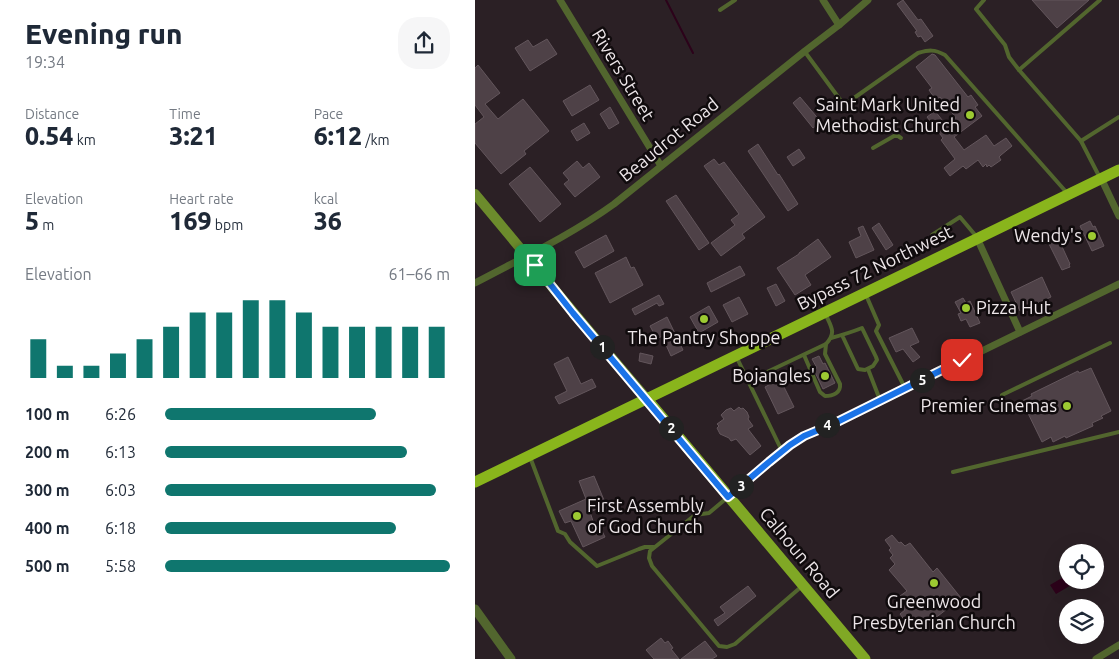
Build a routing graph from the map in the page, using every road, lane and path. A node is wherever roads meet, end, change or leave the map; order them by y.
1 (560, 0) edge
2 (735, 0) edge
3 (823, 0) edge
4 (868, 0) edge
5 (984, 0) edge
6 (1100, 0) edge
7 (720, 10) dead end
8 (839, 25) junction
9 (805, 51) junction
10 (1019, 70) junction
11 (1119, 118) edge
12 (901, 138) dead end
13 (1081, 141) junction
14 (873, 148) dead end
15 (661, 166) junction
16 (1119, 170) edge
17 (1101, 178) junction
18 (475, 194) edge
19 (1068, 194) junction
20 (1119, 216) edge
21 (932, 234) dead end
22 (977, 238) junction
23 (527, 255) junction
24 (475, 283) edge
25 (1119, 284) edge
26 (865, 292) junction
27 (824, 312) junction
28 (1020, 332) junction
29 (842, 335) junction
30 (831, 338) junction
31 (1110, 343) dead end
32 (826, 344) junction
33 (736, 355) junction
34 (804, 355) junction
35 (868, 369) junction
36 (748, 381) junction
37 (905, 388) junction
38 (1002, 395) dead end
39 (646, 398) junction
40 (880, 400) junction
41 (1119, 432) edge
42 (782, 451) junction
43 (529, 455) junction
44 (953, 472) dead end
45 (475, 482) edge
46 (728, 497) junction
47 (654, 547) junction
48 (803, 585) junction
49 (475, 609) edge
50 (1119, 645) edge
51 (511, 659) edge
52 (865, 659) edge
53 (1096, 659) edge

1 - 15 street, Rivers Street
2 - 7 lane
3 - 8 street
4 - 8 street, Beaudrot Road
5 - 10 lane
6 - 10 lane
8 - 9 street, Beaudrot Road
9 - 15 street, Beaudrot Road
9 - 19 lane
10 - 13 lane
11 - 13 lane
12 - 14 lane
13 - 17 lane
15 - 23 street, Beaudrot Road
16 - 17 highway, Bypass 72 Northwest
17 - 19 highway, Bypass 72 Northwest
17 - 20 street
18 - 23 main road, Calhoun Road
19 - 22 highway, Bypass 72 Northwest
21 - 22 lane
22 - 26 highway, Bypass 72 Northwest
22 - 28 street
23 - 24 street, Beaudrot Road
23 - 39 main road, Calhoun Road
25 - 28 street
26 - 27 highway, Bypass 72 Northwest
26 - 37 lane
27 - 30 lane
27 - 33 highway, Bypass 72 Northwest
28 - 37 street
29 - 30 lane
29 - 35 lane
29 - 35 lane
30 - 32 lane
31 - 38 lane
32 - 34 lane
32 - 34 lane
33 - 36 lane
33 - 39 highway, Bypass 72 Northwest
34 - 36 lane
35 - 40 lane
36 - 42 lane
37 - 40 street
39 - 43 highway, Bypass 72 Northwest
39 - 46 main road, Calhoun Road
40 - 42 street
41 - 44 lane
42 - 46 street
43 - 45 highway, Bypass 72 Northwest
43 - 47 lane
46 - 47 lane
46 - 48 main road, Calhoun Road
47 - 48 lane
48 - 52 main road, Calhoun Road
49 - 51 street
50 - 53 street

